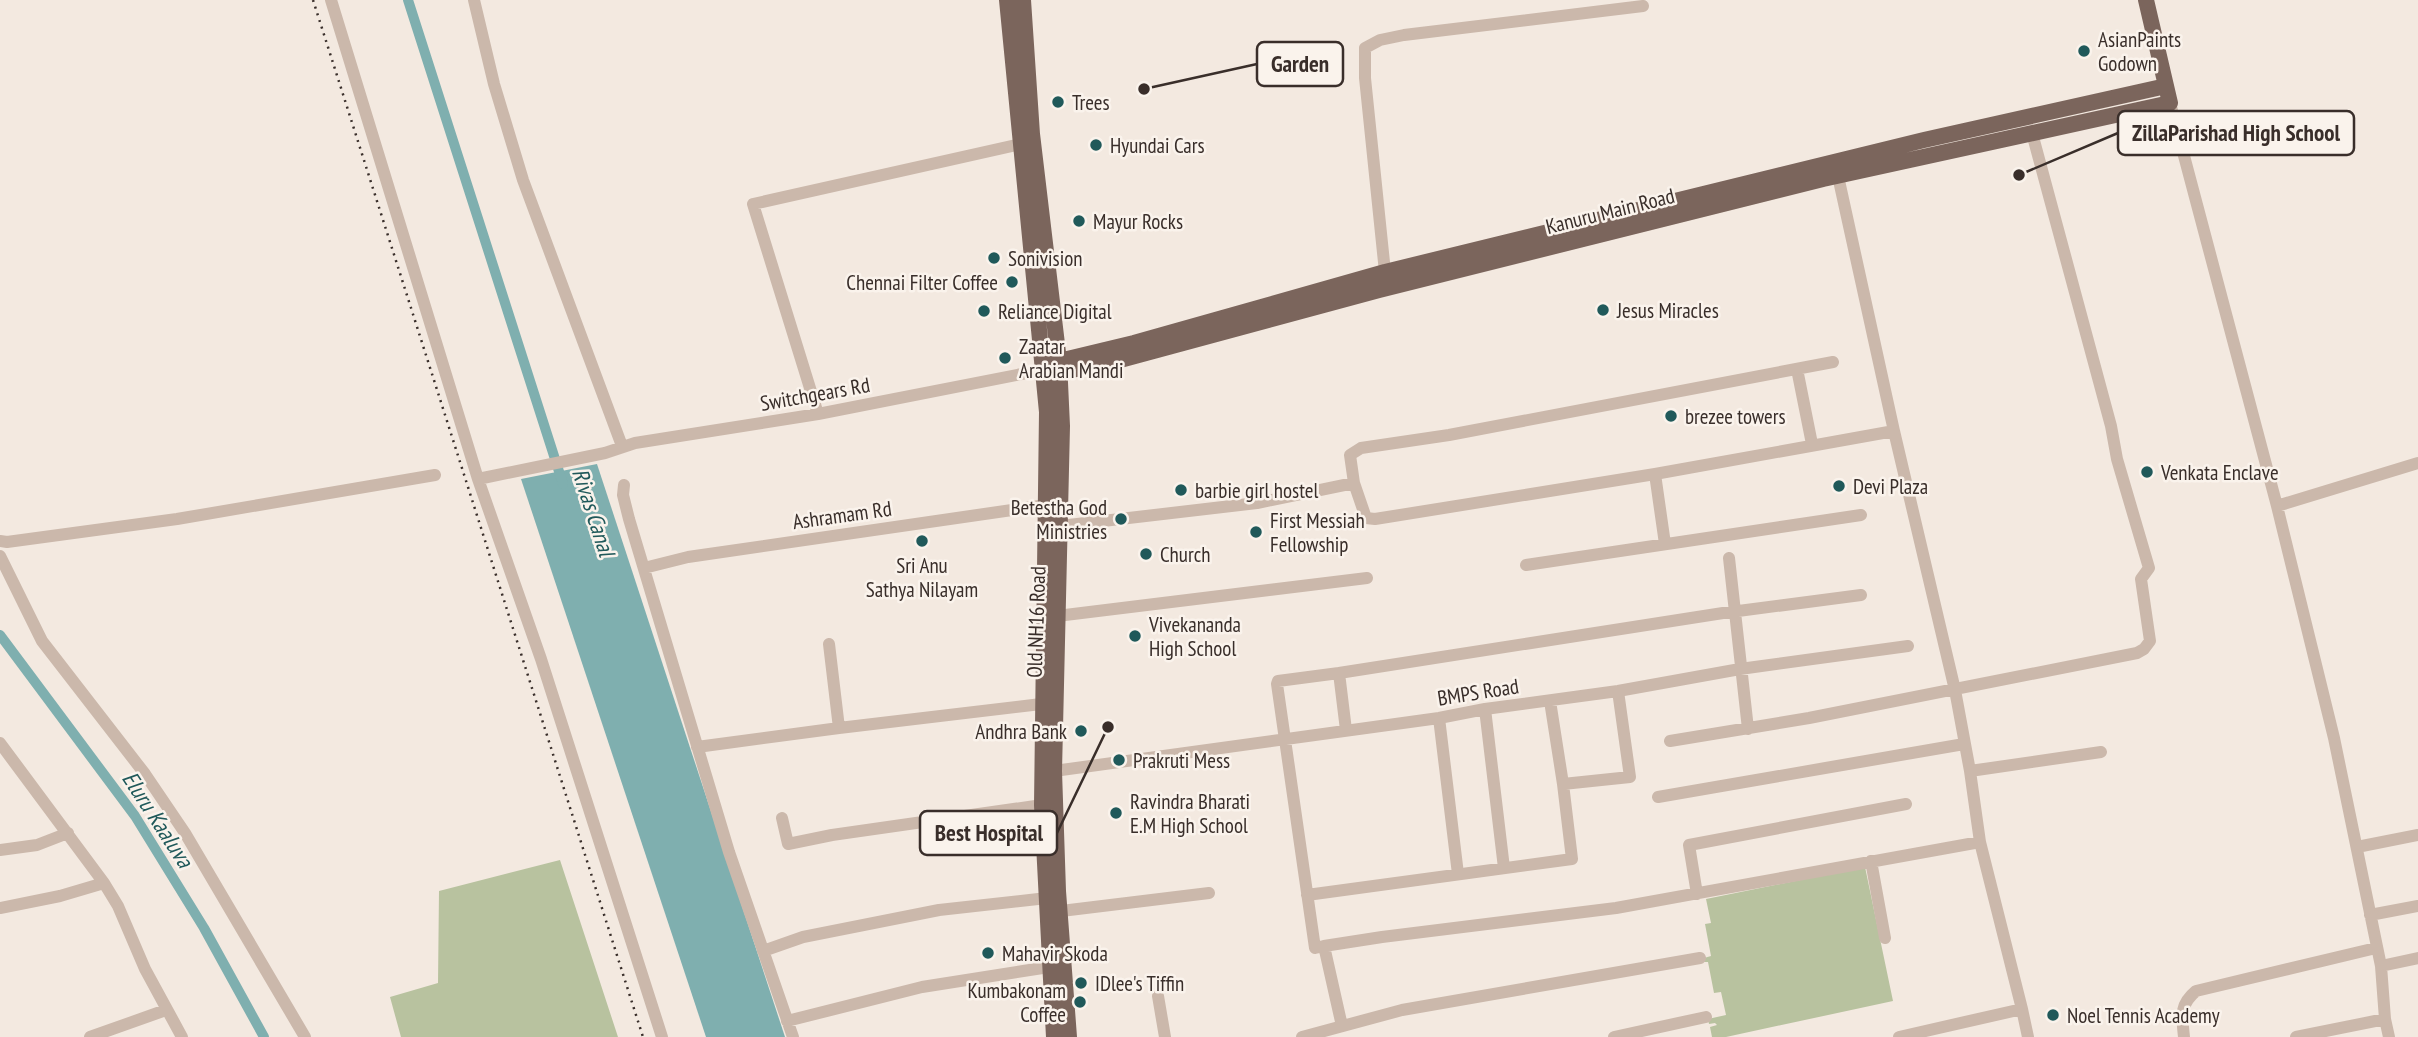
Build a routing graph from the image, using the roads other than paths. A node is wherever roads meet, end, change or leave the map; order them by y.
1 (331, 0) edge
2 (474, 0) edge
3 (1007, 0) edge
4 (1023, 0) edge
5 (2146, 0) edge
6 (1643, 6) dead end
7 (2166, 86) junction
8 (2170, 103) junction
9 (2032, 133) junction
10 (1949, 143) junction
11 (1021, 144) junction
12 (1838, 176) junction
13 (1674, 209) junction
14 (1385, 272) junction
15 (1833, 362) dead end
16 (1048, 369) junction
17 (1797, 369) junction
18 (818, 414) junction
19 (1894, 431) junction
20 (1812, 444) junction
21 (622, 446) junction
22 (2418, 463) edge
23 (1655, 474) junction
24 (435, 475) dead end
25 (478, 479) junction
26 (1354, 483) junction
27 (624, 485) dead end
28 (1046, 505) junction
29 (2277, 506) junction
30 (1861, 515) dead end
31 (1060, 526) junction
32 (0, 541) edge
33 (1665, 544) junction
34 (0, 556) edge
35 (1729, 558) dead end
36 (1526, 565) dead end
37 (644, 568) junction
38 (1367, 578) dead end
39 (1861, 595) dead end
40 (1735, 612) junction
41 (1056, 616) junction
42 (829, 644) dead end
43 (1908, 646) dead end
44 (1740, 669) junction
45 (1339, 673) junction
46 (1955, 690) junction
47 (1618, 691) junction
48 (1550, 701) junction
49 (1041, 704) junction
50 (1485, 709) junction
51 (1438, 718) junction
52 (839, 728) junction
53 (1748, 729) junction
54 (1346, 730) junction
55 (1286, 739) junction
56 (1670, 741) dead end
57 (0, 743) edge
58 (1964, 744) junction
59 (696, 747) junction
60 (2101, 752) dead end
61 (1055, 771) junction
62 (1970, 771) junction
63 (1563, 784) junction
64 (1658, 797) dead end
65 (1906, 804) dead end
66 (1042, 805) junction
67 (782, 818) dead end
68 (68, 833) junction
69 (2418, 835) edge
70 (1980, 842) junction
71 (2357, 847) junction
72 (0, 850) edge
73 (1871, 861) junction
74 (1504, 868) junction
75 (1458, 874) junction
76 (104, 883) junction
77 (1209, 893) dead end
78 (1307, 894) junction
79 (1697, 894) junction
80 (2418, 906) edge
81 (1052, 907) junction
82 (0, 908) edge
83 (2370, 915) junction
84 (1885, 938) dead end
85 (1324, 947) junction
86 (2376, 948) junction
87 (763, 951) junction
88 (1700, 958) dead end
89 (2418, 958) edge
90 (2381, 966) junction
91 (1049, 967) junction
92 (1158, 996) dead end
93 (2022, 1009) junction
94 (166, 1010) junction
95 (1706, 1017) dead end
96 (2385, 1019) junction
97 (787, 1021) junction
98 (1339, 1030) edge
99 (90, 1037) edge
100 (182, 1037) edge
101 (305, 1037) edge
102 (662, 1037) edge
103 (793, 1037) edge
104 (1054, 1037) edge
105 (1069, 1037) edge
106 (1165, 1037) edge
107 (1302, 1037) edge
108 (1614, 1037) edge
109 (1899, 1037) edge
110 (2028, 1037) edge
111 (2183, 1037) edge
112 (2295, 1037) edge
113 (2389, 1037) edge

1 - 25 street
2 - 21 street
3 - 11 main road, Old NH16 Road
4 - 16 main road, Old NH16 Road
5 - 7 main road
6 - 14 street
7 - 8 main road
7 - 10 main road, Kanuru Main Road
8 - 9 main road, Kanuru Main Road
8 - 29 street
9 - 10 main road, Kanuru Main Road
9 - 46 street
10 - 12 main road, Kanuru Main Road
10 - 13 main road, Kanuru Main Road
11 - 16 main road, Old NH16 Road
11 - 18 street
12 - 13 main road, Kanuru Main Road
12 - 19 street
13 - 14 main road, Kanuru Main Road
13 - 16 main road, Kanuru Main Road
14 - 16 main road, Kanuru Main Road
15 - 17 street
16 - 18 street, Switchgears Rd
16 - 28 main road, Old NH16 Road
16 - 31 main road, Old NH16 Road
17 - 20 street
17 - 26 street
18 - 21 street, Switchgears Rd
19 - 20 street
19 - 46 street
20 - 23 street
21 - 25 street, Switchgears Rd
22 - 29 street
23 - 26 street
23 - 33 street
24 - 32 street
25 - 102 street
26 - 31 street
27 - 37 street
28 - 37 street, Ashramam Rd
28 - 49 main road, Old NH16 Road
29 - 71 street
30 - 33 street
31 - 41 main road, Old NH16 Road
33 - 36 street
34 - 101 street
35 - 40 street
37 - 59 street
38 - 41 street
39 - 40 street
40 - 44 street
40 - 45 street
41 - 61 main road, Old NH16 Road
42 - 52 street
43 - 44 street, BMPS Road
44 - 47 street, BMPS Road
44 - 53 street
45 - 54 street
45 - 55 street
46 - 53 street
46 - 58 street
47 - 48 street, BMPS Road
47 - 63 street
48 - 50 street, BMPS Road
48 - 63 street
49 - 52 street
49 - 66 main road, Old NH16 Road
50 - 51 street, BMPS Road
50 - 74 street
51 - 54 street, BMPS Road
51 - 75 street
52 - 59 street
53 - 56 street
54 - 55 street, BMPS Road
55 - 61 street, BMPS Road
55 - 78 street
57 - 68 street
58 - 62 street
58 - 64 street
59 - 87 street
60 - 62 street
61 - 81 main road, Old NH16 Road
62 - 70 street
63 - 74 street
65 - 79 street
66 - 67 street
66 - 81 main road, Old NH16 Road
68 - 72 street
68 - 76 street
69 - 71 street
70 - 73 street
70 - 93 street
71 - 83 street
73 - 79 street
73 - 84 street
74 - 75 street
75 - 78 street
76 - 82 street
76 - 94 street
77 - 81 street
78 - 85 street
79 - 85 street
80 - 83 street
81 - 87 street
81 - 91 main road, Old NH16 Road
81 - 105 main road, Old NH16 Road
83 - 86 street
85 - 98 street
86 - 90 street
86 - 111 street
87 - 97 street
88 - 98 street
89 - 90 street
90 - 96 street
91 - 97 street
91 - 104 main road, Old NH16 Road
92 - 106 street
93 - 109 street
93 - 110 street
94 - 99 street
94 - 100 street
95 - 108 street
96 - 112 street
96 - 113 street
97 - 103 street
98 - 107 street

